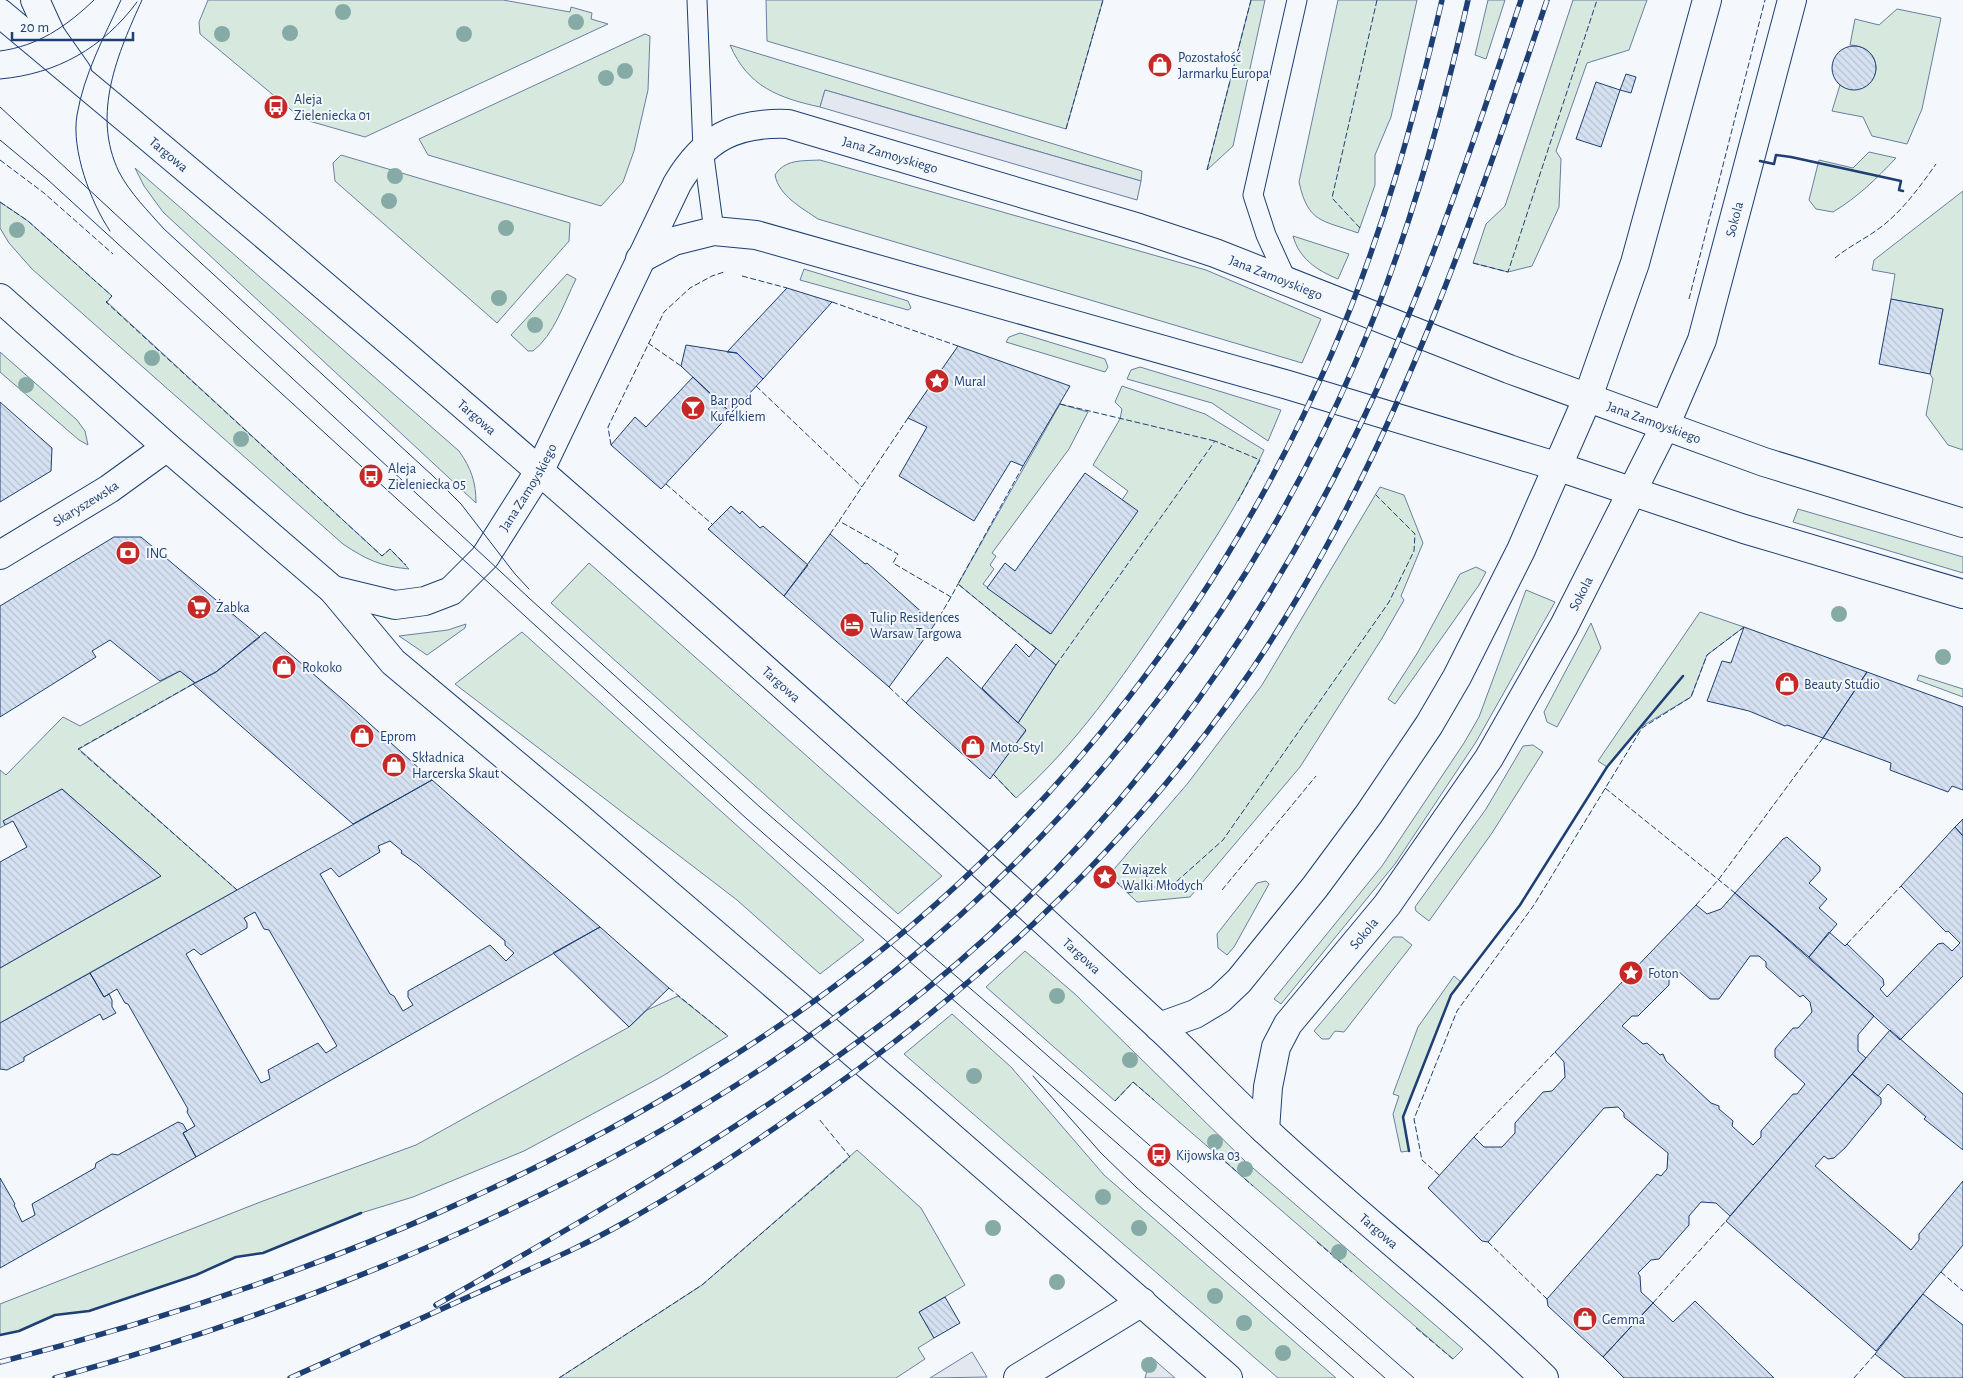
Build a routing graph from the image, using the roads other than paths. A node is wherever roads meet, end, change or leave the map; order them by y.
1 (35, 0) edge
2 (697, 0) edge
3 (1297, 0) edge
4 (1707, 0) edge
5 (1792, 0) edge
6 (0, 13) edge
7 (85, 84) junction
8 (703, 149) junction
9 (714, 231) junction
10 (640, 259) junction
11 (1287, 281) junction
12 (0, 298) edge
13 (1588, 398) junction
14 (1665, 426) junction
15 (167, 448) junction
16 (1559, 467) junction
17 (540, 470) junction
18 (1632, 491) junction
19 (1963, 523) edge
20 (0, 555) edge
21 (333, 590) junction
22 (1963, 594) edge
23 (1159, 1027) junction
24 (1265, 1130) junction
25 (1142, 1302) junction
26 (1018, 1378) edge
27 (1228, 1378) edge
28 (1544, 1378) edge

1 - 7 street
2 - 8 lane
3 - 11 lane
4 - 13 street
5 - 14 street, Sokola
6 - 7 street, Targowa
7 - 17 street, Targowa
8 - 9 lane
8 - 10 street, Jana Zamoyskiego
8 - 11 street, Jana Zamoyskiego
9 - 10 street
9 - 16 street
10 - 17 street, Jana Zamoyskiego
11 - 13 street, Jana Zamoyskiego
12 - 15 street
13 - 14 street, Jana Zamoyskiego
13 - 16 street
14 - 18 street, Sokola
14 - 19 street, Jana Zamoyskiego
15 - 20 street, Skaryszewska
15 - 21 street
16 - 18 street
16 - 23 street
17 - 21 street, Jana Zamoyskiego
17 - 23 street, Targowa
18 - 22 street
18 - 24 street, Sokola
21 - 25 street
23 - 24 street, Targowa
24 - 28 street, Targowa
25 - 26 street
25 - 27 street

